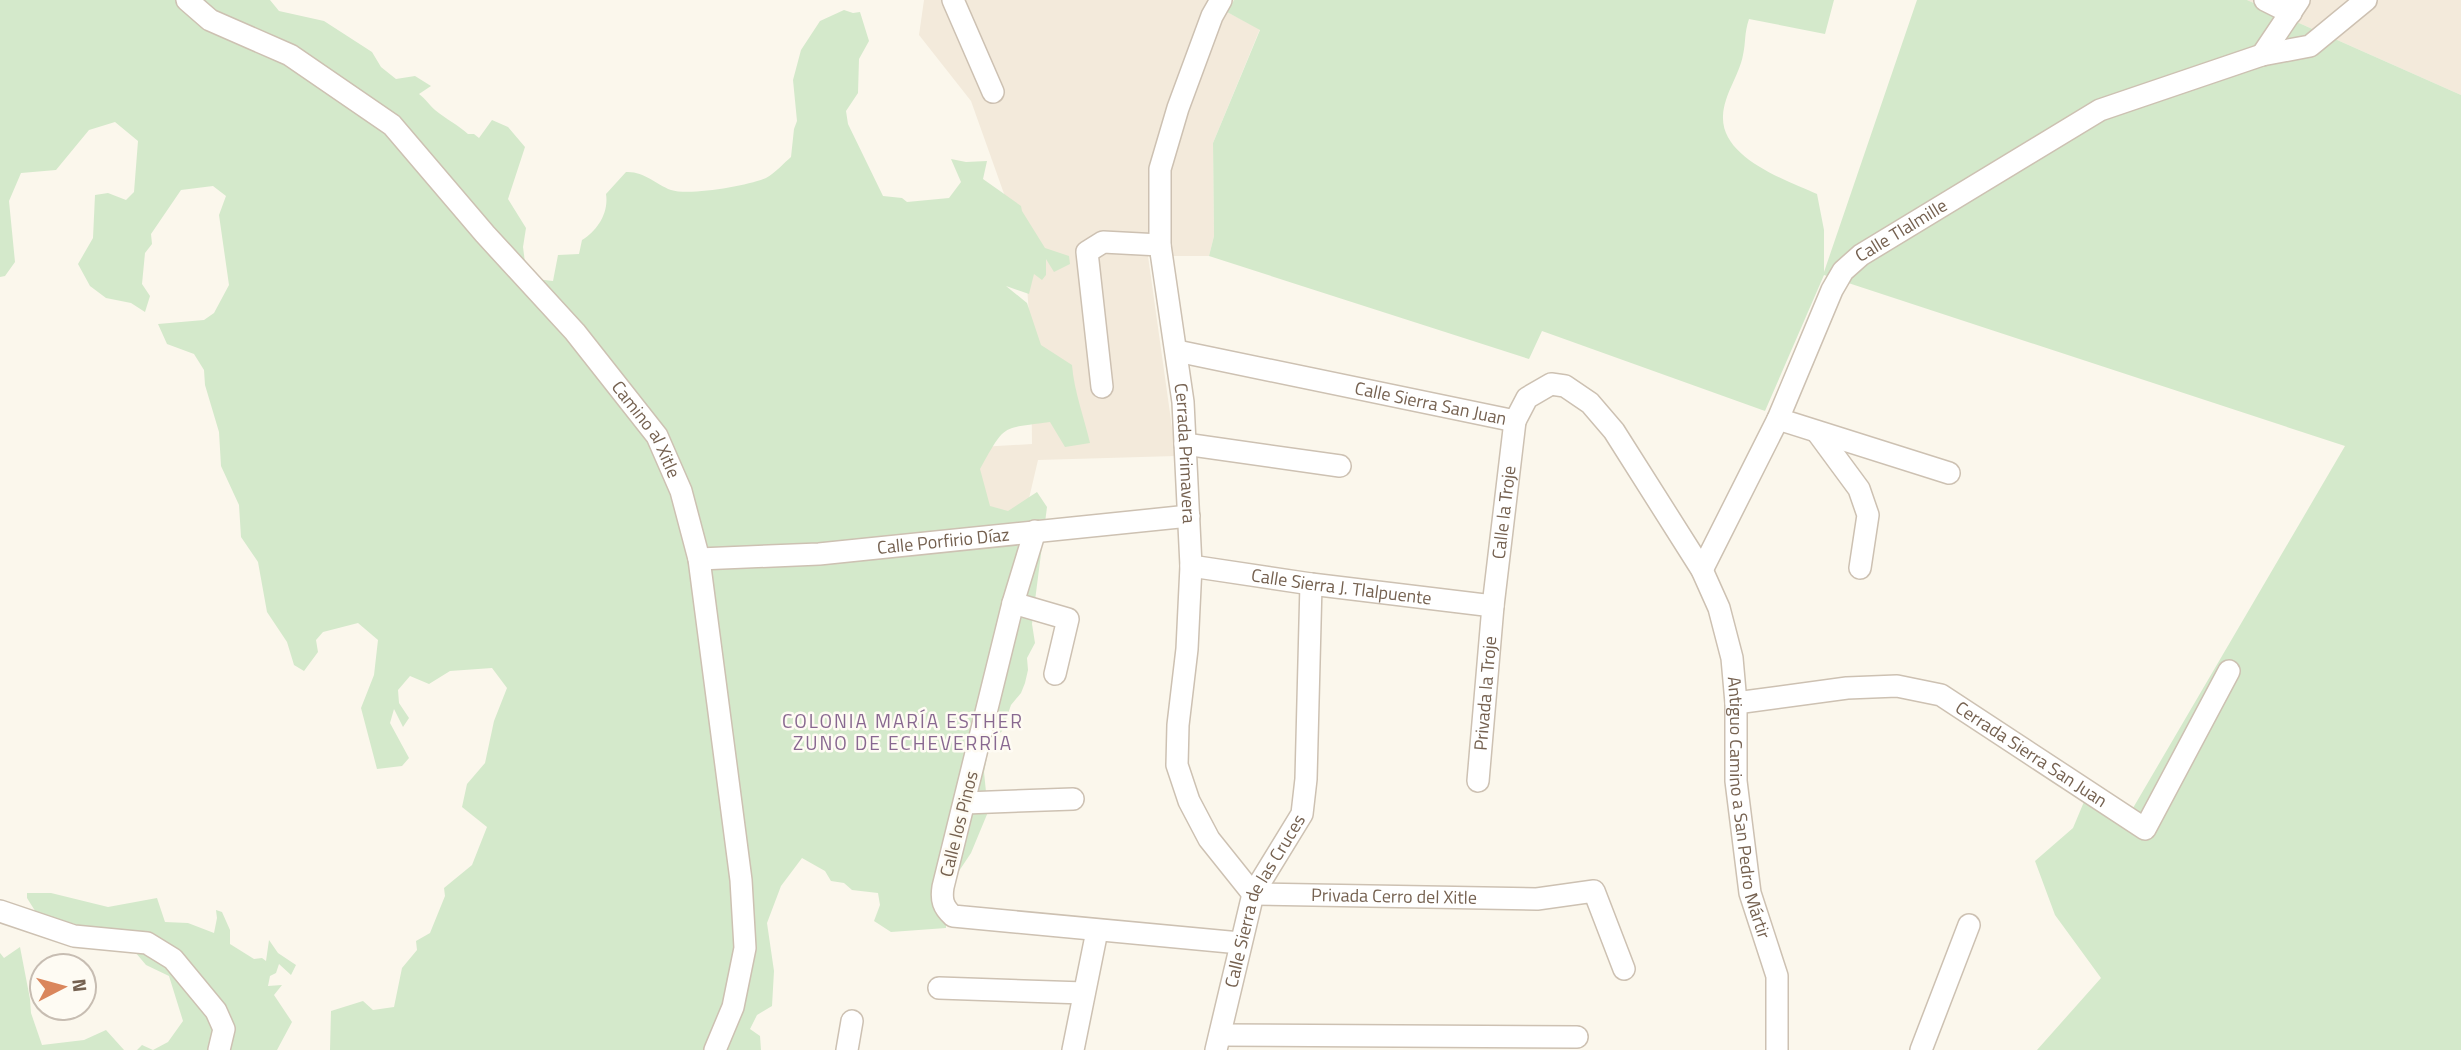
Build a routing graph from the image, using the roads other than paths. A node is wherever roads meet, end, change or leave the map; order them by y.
1 (187, 0) edge
2 (953, 0) edge
3 (1221, 0) edge
4 (2265, 0) edge
5 (2366, 0) edge
6 (2295, 7) edge
7 (2262, 55) junction
8 (993, 92) dead end
9 (1160, 245) junction
10 (1177, 351) junction
11 (1102, 387) dead end
12 (1779, 419) junction
13 (1516, 421) junction
14 (1817, 432) junction
15 (1185, 444) junction
16 (1340, 466) dead end
17 (1949, 473) dead end
18 (1189, 516) junction
19 (1035, 531) junction
20 (699, 559) junction
21 (1191, 566) junction
22 (1860, 568) dead end
23 (1702, 569) junction
24 (1311, 584) junction
25 (1013, 603) junction
26 (1493, 606) junction
27 (2229, 671) dead end
28 (1055, 674) dead end
29 (1735, 703) junction
30 (1478, 781) dead end
31 (1073, 799) dead end
32 (965, 803) junction
33 (1253, 894) junction
34 (0, 911) edge
35 (1969, 925) dead end
36 (1097, 931) junction
37 (1240, 943) junction
38 (1624, 970) dead end
39 (939, 988) dead end
40 (1084, 993) junction
41 (852, 1021) dead end
42 (1577, 1037) dead end
43 (1218, 1042) edge
44 (219, 1050) edge
45 (715, 1050) edge
46 (847, 1050) edge
47 (1073, 1050) edge
48 (1777, 1050) edge
49 (1921, 1050) edge

1 - 20 street, Camino al Xitle
2 - 8 street
3 - 9 street, Cerrada Primavera
4 - 6 street
5 - 7 street, Calle Tlalmille
6 - 7 street
7 - 12 street, Calle Tlalmille
9 - 10 street, Cerrada Primavera
9 - 11 street
10 - 13 street, Calle Sierra San Juan
10 - 15 street, Cerrada Primavera
12 - 14 street
12 - 23 street, Calle Tlalmille
13 - 23 street, Calle Sierra San Juan
13 - 26 street, Calle la Troje
14 - 17 street
14 - 22 street
15 - 16 street
15 - 18 street, Cerrada Primavera
18 - 19 street, Calle Porfirio Díaz
18 - 21 street, Cerrada Primavera
19 - 20 street, Calle Porfirio Díaz
19 - 25 street, Calle los Pinos
20 - 45 street, Camino al Xitle
21 - 24 street, Calle Sierra J. Tlalpuente
21 - 33 street, Cerrada Primavera
23 - 29 street, Antiguo Camino a San Pedro Mártir
24 - 26 street, Calle Sierra J. Tlalpuente
24 - 33 street, Calle Sierra de las Cruces
25 - 28 street
25 - 32 street, Calle los Pinos
26 - 30 street, Privada la Troje
27 - 29 street, Cerrada Sierra San Juan
29 - 48 street, Antiguo Camino a San Pedro Mártir
31 - 32 street
32 - 36 street, Calle los Pinos
33 - 37 street, Calle Sierra de las Cruces
33 - 38 street, Privada Cerro del Xitle
34 - 44 street
35 - 49 street
36 - 37 street, Calle los Pinos
36 - 40 street
37 - 43 street, Calle Sierra de las Cruces
39 - 40 street
40 - 47 street
41 - 46 street
42 - 43 street

